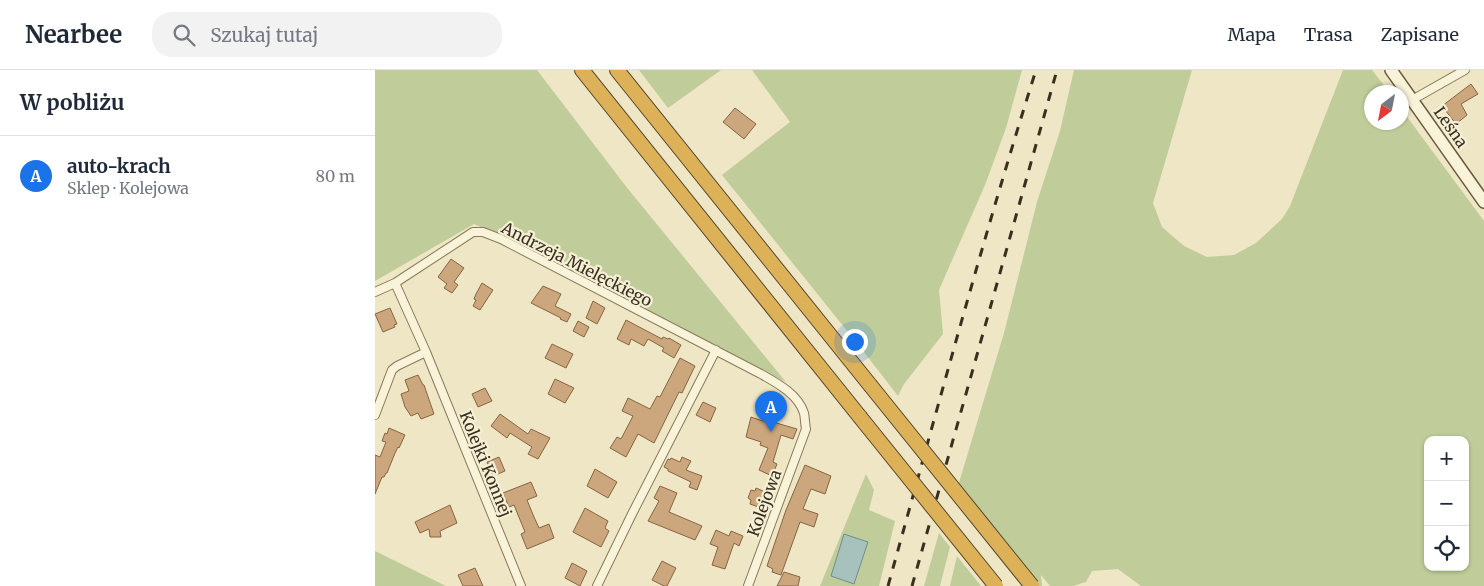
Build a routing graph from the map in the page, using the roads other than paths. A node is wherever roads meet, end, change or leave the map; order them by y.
1 (582, 70) edge
2 (617, 70) edge
3 (1391, 70) edge
4 (1465, 70) edge
5 (1413, 100) junction
6 (1484, 202) edge
7 (395, 282) junction
8 (375, 292) edge
9 (715, 350) junction
10 (426, 352) junction
11 (375, 415) edge
12 (806, 429) joint
13 (521, 586) edge
14 (597, 586) edge
15 (749, 586) edge
16 (996, 586) edge
17 (1032, 586) edge

1 - 16 highway, bridge
2 - 17 highway, bridge
3 - 5 street, Leśna
4 - 5 street
5 - 6 street, Leśna
7 - 8 street, Andrzeja Mielęckiego
7 - 9 street, Andrzeja Mielęckiego
7 - 10 street, Kolejki Konnej
9 - 12 street, Andrzeja Mielęckiego
9 - 14 street
10 - 11 street
10 - 13 street, Kolejki Konnej
12 - 15 street, Kolejowa

